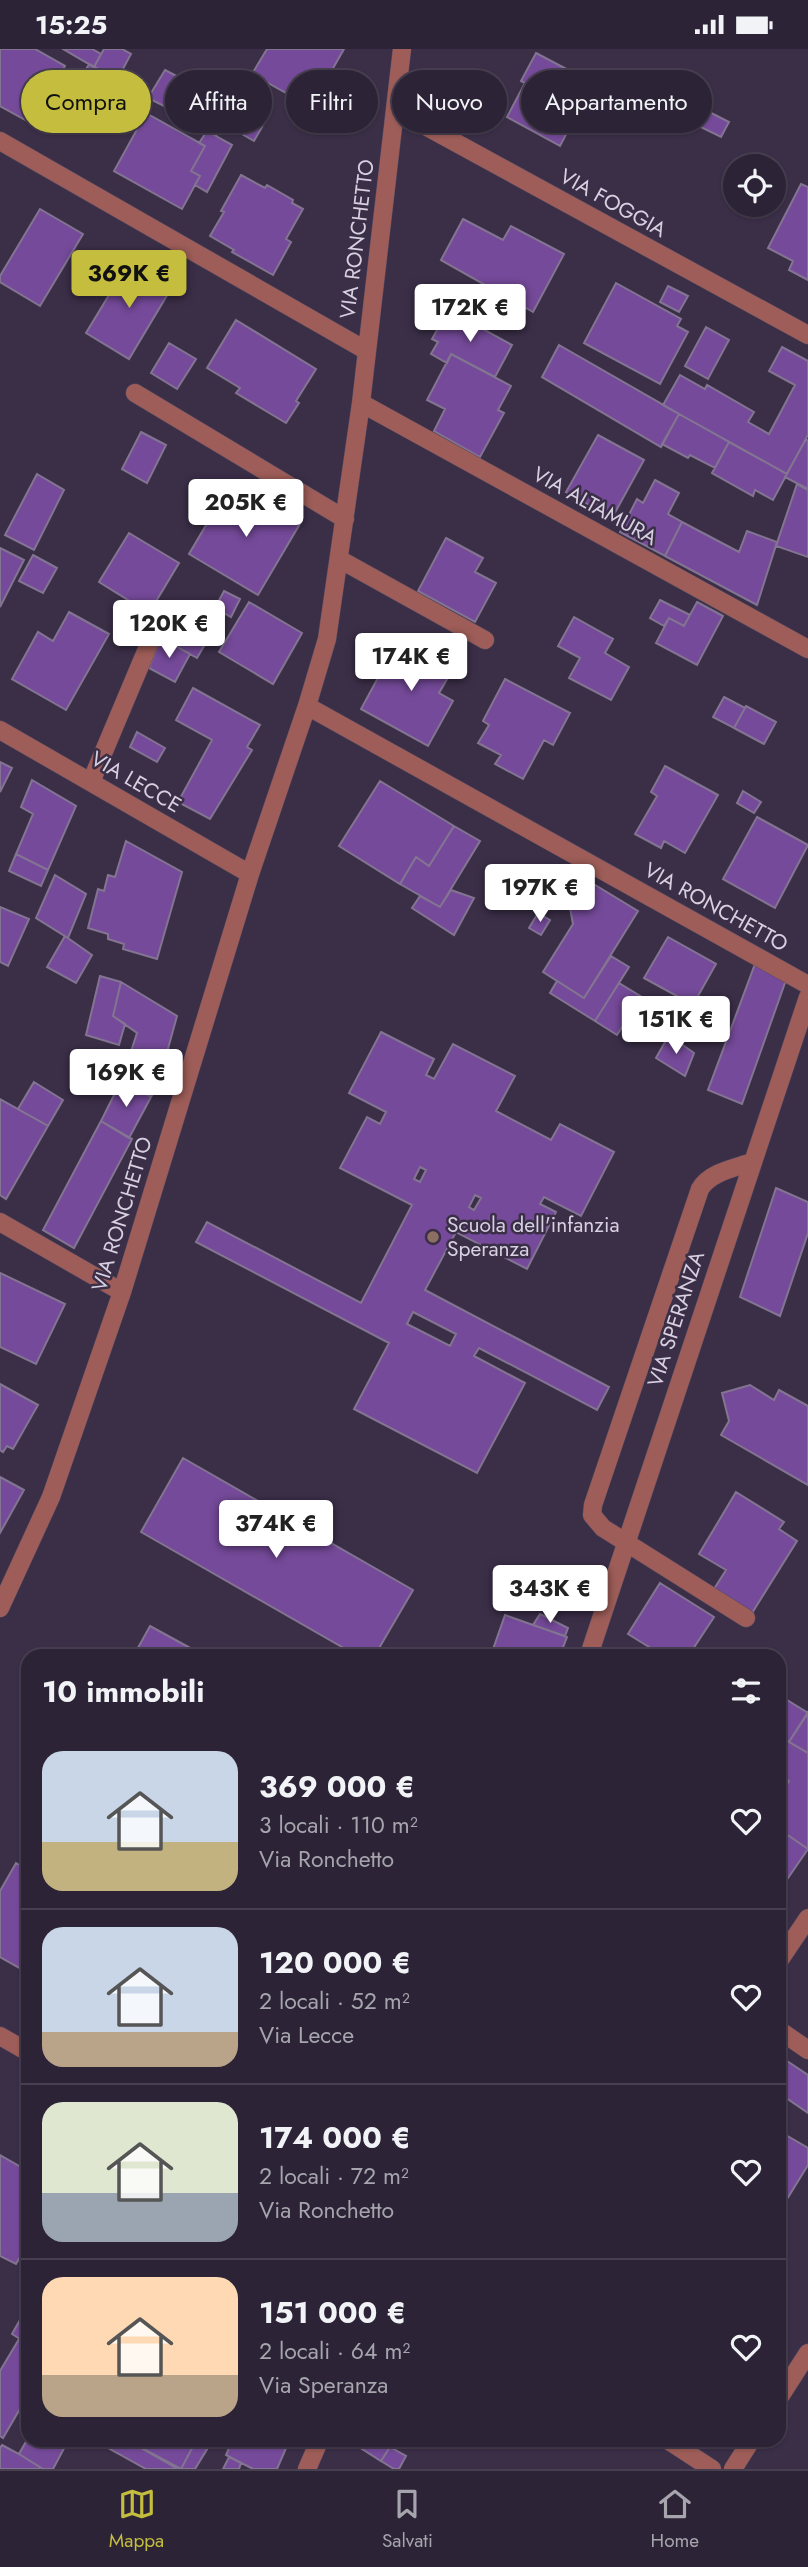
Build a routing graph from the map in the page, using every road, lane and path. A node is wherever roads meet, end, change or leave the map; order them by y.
1 (402, 49) edge
2 (400, 70) edge
3 (393, 133) edge
4 (438, 133) edge
5 (0, 141) edge
6 (808, 335) edge
7 (367, 351) junction
8 (135, 393) dead end
9 (360, 403) junction
10 (345, 519) junction
11 (339, 559) junction
12 (152, 637) dead end
13 (485, 640) dead end
14 (808, 649) edge
15 (307, 706) junction
16 (0, 730) edge
17 (90, 782) junction
18 (250, 874) junction
19 (808, 985) edge
20 (808, 997) edge
21 (752, 1162) junction
22 (0, 1222) edge
23 (122, 1292) junction
24 (626, 1543) junction
25 (0, 1608) edge
26 (746, 1618) dead end
27 (591, 1649) edge
28 (808, 1918) edge
29 (786, 1951) edge
30 (786, 2035) edge
31 (0, 2036) edge
32 (21, 2048) edge
33 (808, 2050) edge
34 (808, 2353) edge
35 (786, 2387) edge
36 (317, 2447) edge
37 (678, 2447) edge
38 (747, 2447) edge
39 (307, 2469) edge
40 (712, 2469) edge
41 (733, 2469) edge

1 - 2 street, VIA RONCHETTO
3 - 7 street, VIA RONCHETTO
4 - 6 street, VIA FOGGIA
5 - 7 street, VIA RONCHETTO
7 - 9 street, VIA RONCHETTO
8 - 10 street
9 - 10 street, VIA RONCHETTO
9 - 14 street, VIA ALTAMURA
10 - 11 street, VIA RONCHETTO
11 - 13 street
11 - 15 street, VIA RONCHETTO
12 - 17 street
15 - 18 street, VIA RONCHETTO
15 - 19 street, VIA RONCHETTO
16 - 17 street, VIA LECCE
17 - 18 street, VIA LECCE
18 - 23 street, VIA RONCHETTO
20 - 21 street, VIA SPERANZA
21 - 24 street, VIA SPERANZA
21 - 24 street
22 - 23 street
23 - 25 street, VIA RONCHETTO
24 - 26 street
24 - 27 street, VIA SPERANZA
28 - 29 street
30 - 33 street
31 - 32 street
34 - 35 street
36 - 39 street
37 - 40 street
38 - 41 street

